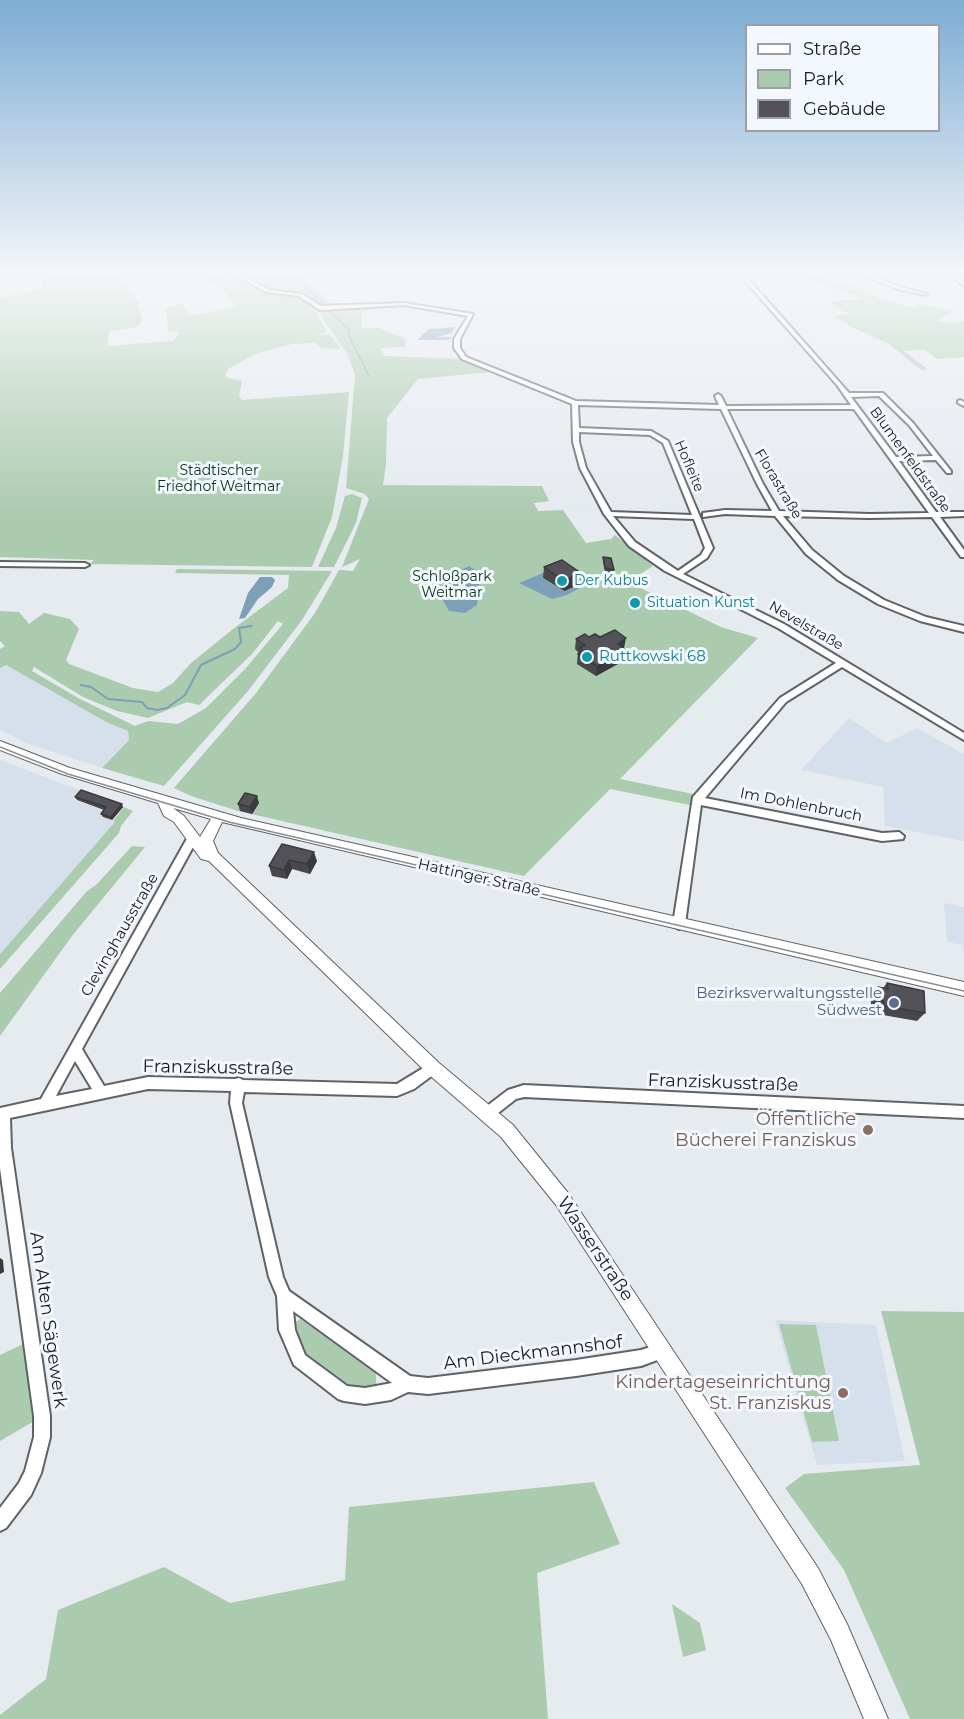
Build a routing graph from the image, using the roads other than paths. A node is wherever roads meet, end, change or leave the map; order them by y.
1 (460, 353) edge
2 (810, 353) edge
3 (847, 395) junction
4 (718, 396) dead end
5 (575, 403) junction
6 (723, 407) junction
7 (856, 407) junction
8 (575, 430) junction
9 (937, 458) junction
10 (896, 459) junction
11 (949, 472) dead end
12 (608, 514) junction
13 (964, 514) edge
14 (706, 515) dead end
15 (779, 515) junction
16 (936, 515) junction
17 (697, 517) junction
18 (964, 555) edge
19 (0, 564) edge
20 (86, 565) dead end
21 (678, 574) junction
22 (964, 628) edge
23 (842, 663) junction
24 (964, 737) edge
25 (0, 745) edge
26 (698, 800) junction
27 (164, 802) junction
28 (214, 816) junction
29 (899, 836) dead end
30 (193, 838) junction
31 (213, 856) junction
32 (679, 924) junction
33 (964, 989) edge
34 (964, 1000) edge
35 (75, 1049) junction
36 (433, 1068) junction
37 (239, 1084) junction
38 (100, 1091) junction
39 (45, 1104) junction
40 (964, 1112) edge
41 (488, 1113) junction
42 (1, 1114) edge
43 (284, 1296) junction
44 (663, 1351) junction
45 (407, 1384) junction
46 (0, 1522) edge
47 (876, 1719) edge

1 - 5 street
2 - 3 street, Blumenfeldstraße
3 - 7 street, Blumenfeldstraße
3 - 9 street
4 - 6 street, Florastraße
5 - 6 street
5 - 8 street, Nevelstraße
6 - 7 street
6 - 15 street, Florastraße
7 - 10 street, Blumenfeldstraße
8 - 12 street, Nevelstraße
8 - 17 street, Hofleite
9 - 10 street
9 - 11 street
10 - 16 street, Blumenfeldstraße
12 - 17 street
12 - 21 street, Nevelstraße
13 - 16 street
14 - 15 street
15 - 16 street
15 - 22 street, Florastraße
16 - 18 street, Blumenfeldstraße
17 - 21 street, Hofleite
19 - 20 street
21 - 23 street, Nevelstraße
23 - 24 street, Nevelstraße
23 - 26 street
25 - 27 main road, Hattinger Straße
26 - 29 street, Im Dohlenbruch
26 - 32 street
27 - 28 main road, Hattinger Straße
27 - 30 main road, Wasserstraße
28 - 30 main road
28 - 31 main road
28 - 32 main road, Hattinger Straße
30 - 31 main road, Wasserstraße
30 - 35 street, Clevinghausstraße
31 - 36 main road, Wasserstraße
32 - 33 main road, Hattinger Straße
33 - 34 street
35 - 38 street
35 - 39 street, Clevinghausstraße
36 - 37 street, Franziskusstraße
36 - 41 main road, Wasserstraße
37 - 38 street, Franziskusstraße
37 - 43 street, Am Dieckmannshof
38 - 39 street, Franziskusstraße
39 - 42 street, Franziskusstraße
40 - 41 street, Franziskusstraße
41 - 44 main road, Wasserstraße
42 - 46 street, Am Alten Sägewerk
43 - 45 street
43 - 45 street, Am Dieckmannshof
44 - 45 street, Am Dieckmannshof
44 - 47 main road, Wasserstraße

